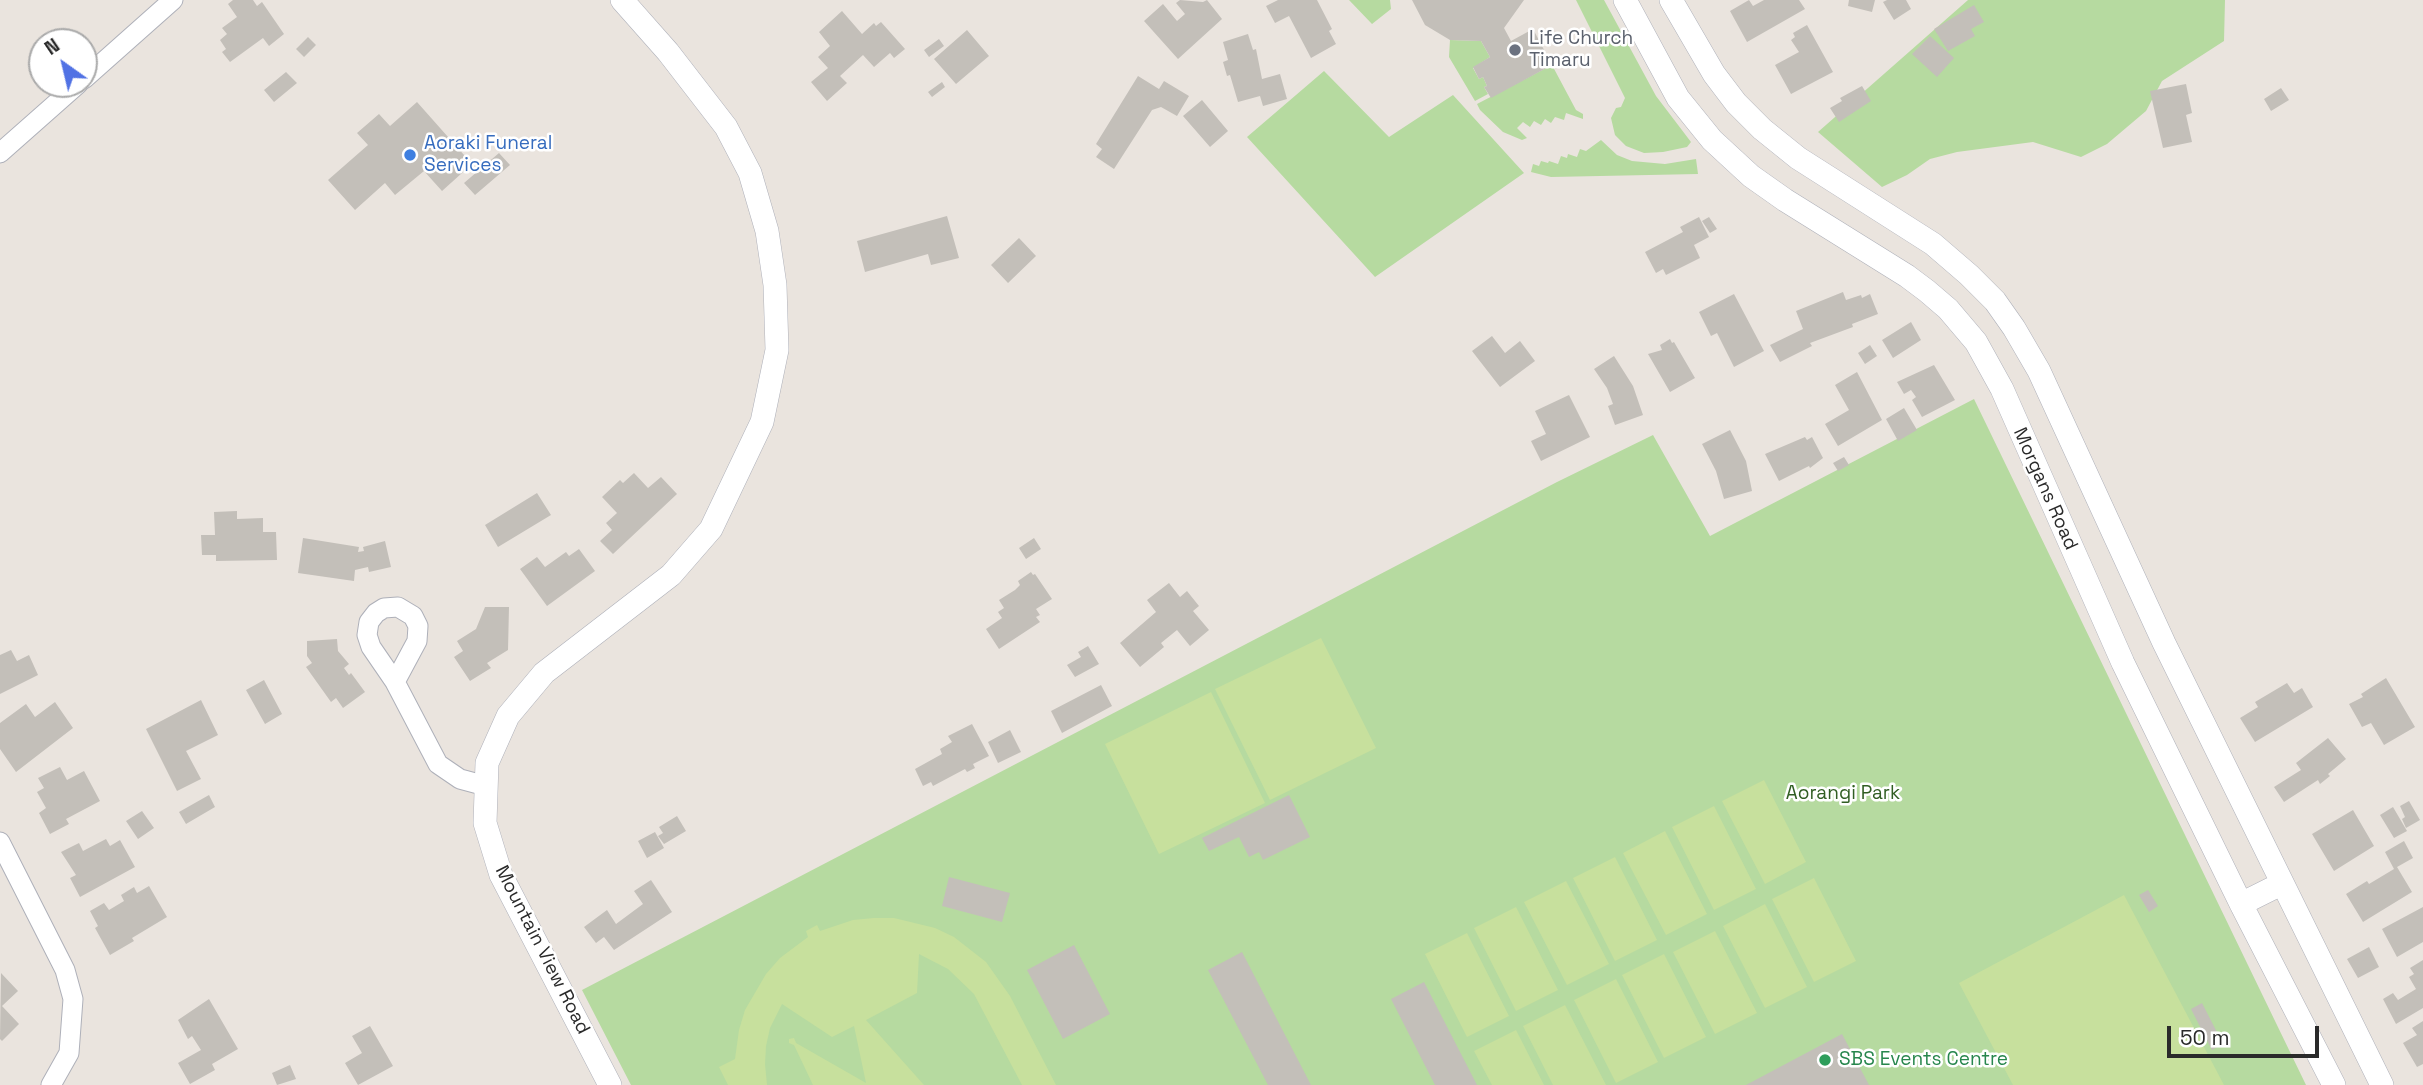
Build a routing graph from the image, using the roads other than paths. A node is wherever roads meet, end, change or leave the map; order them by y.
1 (173, 0) edge
2 (622, 0) edge
3 (1625, 0) edge
4 (1671, 0) edge
5 (98, 67) edge
6 (62, 98) edge
7 (0, 153) edge
8 (395, 682) dead end
9 (486, 786) junction
10 (0, 842) edge
11 (2281, 884) junction
12 (2241, 904) junction
13 (51, 1085) edge
14 (610, 1085) edge
15 (2334, 1085) edge
16 (2382, 1085) edge

1 - 5 street
2 - 9 street, Mountain View Road
3 - 12 street, Morgans Road
4 - 11 street
6 - 7 street
8 - 9 street
9 - 14 street, Mountain View Road
10 - 13 street
11 - 12 street
11 - 16 street
12 - 15 street, Morgans Road

